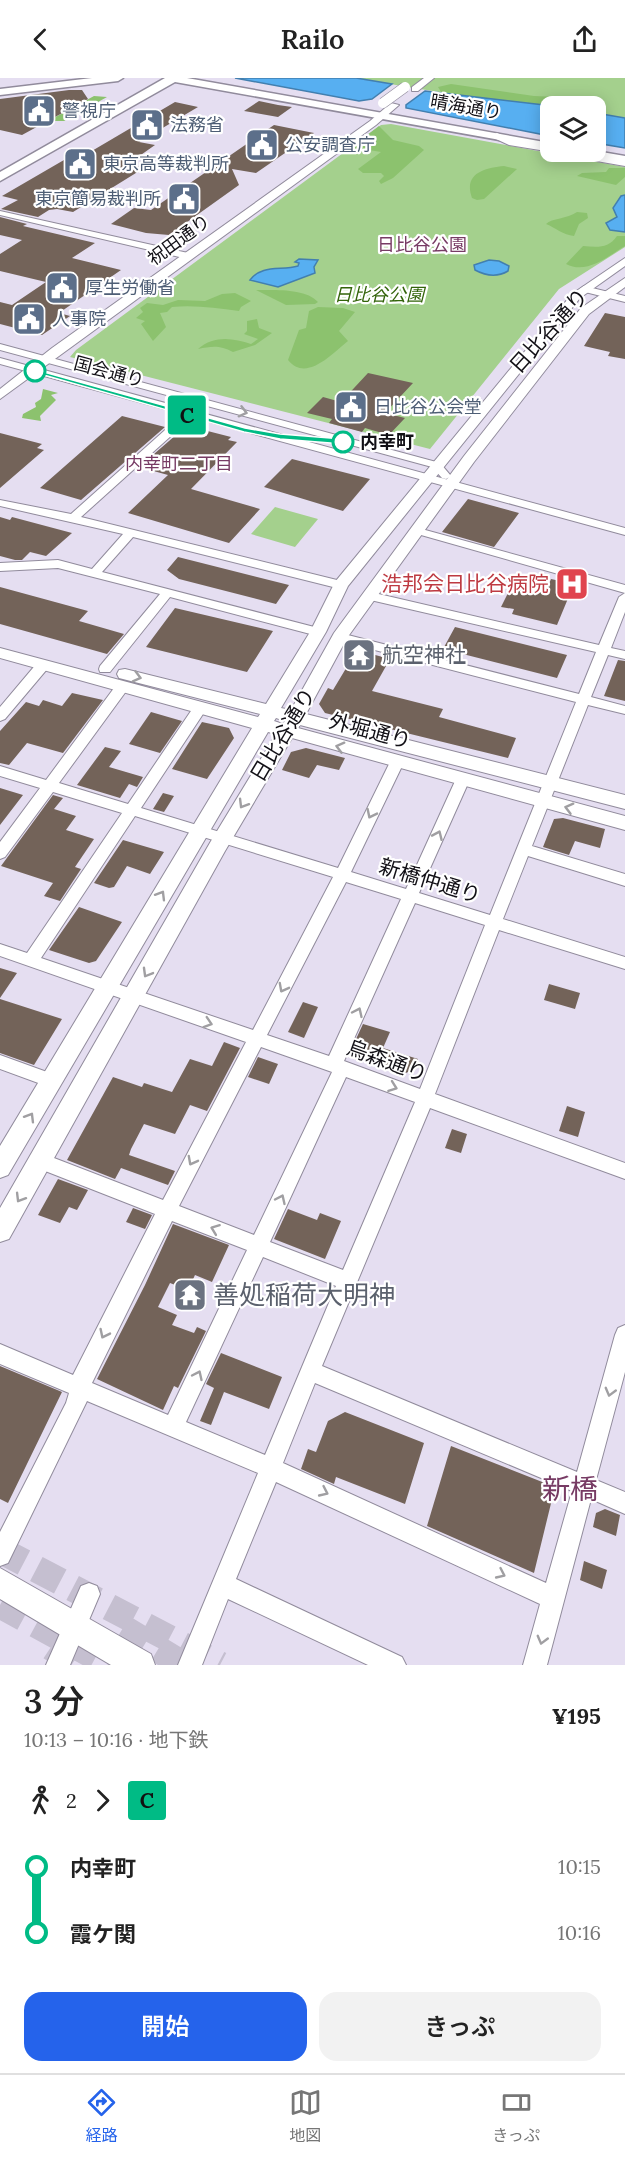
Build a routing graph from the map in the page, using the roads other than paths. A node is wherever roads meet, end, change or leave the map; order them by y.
1 (83, 78) edge
2 (118, 78) edge
3 (170, 78) edge
4 (174, 78) edge
5 (204, 78) edge
6 (417, 78) edge
7 (430, 78) edge
8 (96, 81) junction
9 (157, 83) edge
10 (219, 86) junction
11 (410, 88) junction
12 (0, 90) edge
13 (128, 90) junction
14 (382, 110) junction
15 (94, 114) junction
16 (107, 116) junction
17 (540, 137) edge
18 (45, 141) junction
19 (59, 144) junction
20 (540, 146) edge
21 (606, 149) edge
22 (25, 152) junction
23 (625, 152) edge
24 (39, 155) junction
25 (606, 157) edge
26 (606, 158) edge
27 (625, 161) edge
28 (0, 165) edge
29 (0, 177) edge
30 (0, 213) edge
31 (182, 255) junction
32 (625, 261) edge
33 (625, 281) edge
34 (584, 289) junction
35 (606, 294) junction
36 (625, 299) edge
37 (0, 347) edge
38 (0, 361) edge
39 (33, 363) junction
40 (0, 383) edge
41 (0, 394) edge
42 (189, 412) junction
43 (432, 471) junction
44 (452, 483) junction
45 (0, 502) edge
46 (73, 518) junction
47 (418, 531) junction
48 (131, 532) junction
49 (625, 532) edge
50 (0, 567) edge
51 (95, 573) junction
52 (341, 585) junction
53 (625, 589) edge
54 (167, 593) junction
55 (370, 596) junction
56 (625, 597) edge
57 (318, 632) junction
58 (340, 637) junction
59 (0, 639) edge
60 (603, 650) junction
61 (0, 653) edge
62 (625, 655) edge
63 (43, 665) junction
64 (105, 669) junction
65 (123, 687) junction
66 (583, 699) junction
67 (200, 708) junction
68 (625, 710) edge
69 (0, 716) edge
70 (265, 718) junction
71 (291, 725) junction
72 (397, 762) junction
73 (0, 771) edge
74 (463, 779) junction
75 (549, 782) junction
76 (51, 786) junction
77 (542, 801) junction
78 (625, 802) edge
79 (131, 811) junction
80 (625, 824) edge
81 (198, 831) junction
82 (223, 838) junction
83 (523, 849) junction
84 (0, 853) edge
85 (342, 875) junction
86 (625, 880) edge
87 (410, 896) junction
88 (494, 923) junction
89 (0, 950) edge
90 (30, 961) junction
91 (625, 963) edge
92 (106, 987) junction
93 (133, 997) junction
94 (256, 1039) junction
95 (0, 1062) edge
96 (338, 1067) junction
97 (52, 1081) junction
98 (425, 1098) junction
99 (41, 1161) junction
100 (0, 1167) edge
101 (625, 1171) edge
102 (166, 1210) junction
103 (0, 1232) edge
104 (259, 1246) junction
105 (348, 1281) junction
106 (625, 1335) edge
107 (0, 1354) edge
108 (310, 1371) junction
109 (79, 1388) junction
110 (173, 1428) junction
111 (270, 1468) junction
112 (584, 1486) junction
113 (625, 1503) edge
114 (0, 1555) edge
115 (0, 1583) edge
116 (223, 1585) junction
117 (89, 1594) dead end
118 (553, 1598) junction
119 (74, 1627) junction
120 (58, 1665) edge
121 (140, 1665) edge
122 (190, 1665) edge
123 (394, 1665) edge
124 (535, 1665) edge

1 - 12 highway
2 - 8 highway
3 - 4 highway
4 - 9 highway
4 - 10 highway
5 - 14 highway
6 - 11 main road
7 - 11 main road
8 - 12 highway
8 - 13 highway
9 - 10 highway
9 - 13 highway
9 - 16 highway
10 - 14 highway
11 - 14 main road, 祝田通り
13 - 15 highway
14 - 17 highway, 晴海通り
14 - 20 highway, 晴海通り
14 - 31 main road, 祝田通り
15 - 16 highway
15 - 18 highway
16 - 19 highway
18 - 19 highway
18 - 22 highway
19 - 24 highway
21 - 23 highway
22 - 24 highway
22 - 28 highway
24 - 29 highway
25 - 27 highway
26 - 27 main road
30 - 31 street
31 - 39 main road, 祝田通り
32 - 34 main road, 日比谷通り
33 - 35 main road, 日比谷通り
34 - 35 street
34 - 43 main road, 日比谷通り
35 - 36 street
35 - 44 main road, 日比谷通り
37 - 39 street, 国会通り
38 - 39 street, 国会通り
39 - 40 main road, 祝田通り
39 - 41 main road, 祝田通り
39 - 42 street, 国会通り
39 -> 43 street, 国会通り
42 - 43 street, 国会通り
42 - 46 street
43 - 44 street, 国会通り
43 - 52 main road, 日比谷通り
44 - 47 main road, 日比谷通り
44 - 49 street, 国会通り
45 - 46 street
46 - 48 street
47 - 53 street
47 - 55 main road, 日比谷通り
48 - 51 street
48 - 52 street
50 - 51 street
51 - 54 street
52 - 57 main road, 日比谷通り
54 - 57 street
54 - 64 street
55 - 58 main road, 日比谷通り
55 - 60 street
56 - 60 street
57 - 70 main road, 日比谷通り
58 - 66 street
58 - 71 main road, 日比谷通り
59 - 64 main road, 外堀通り
60 - 62 street
60 - 66 street
61 - 63 main road, 外堀通り
63 - 65 main road, 外堀通り
63 - 69 street
64 -> 70 main road, 外堀通り
65 - 67 main road, 外堀通り
65 - 76 street
66 - 68 street
66 - 75 street
67 - 70 main road, 外堀通り
67 - 79 street
70 - 71 main road, 外堀通り
70 - 81 main road, 日比谷通り
72 -> 71 main road, 外堀通り
71 - 75 main road, 外堀通り
71 -> 82 main road, 日比谷通り
72 - 74 main road, 外堀通り
72 -> 85 street
73 - 76 street, 新橋仲通り
74 - 77 main road, 外堀通り
87 -> 74 street
75 - 77 street
75 - 78 main road, 外堀通り
76 - 79 street, 新橋仲通り
76 - 84 street
80 -> 77 main road, 外堀通り
77 - 83 street
79 - 81 street, 新橋仲通り
79 - 90 street
81 - 82 street, 新橋仲通り
92 -> 81 main road, 日比谷通り
82 - 85 street, 新橋仲通り
82 -> 93 main road, 日比谷通り
83 - 86 street
83 - 88 street
85 - 87 street, 新橋仲通り
85 -> 94 street
87 - 88 street, 新橋仲通り
96 -> 87 street
88 - 91 street, 新橋仲通り
88 - 98 street
89 - 90 street, 烏森通り
90 - 92 street, 烏森通り
92 - 93 street, 烏森通り
92 - 97 main road, 日比谷通り
93 -> 94 street, 烏森通り
93 - 99 main road, 日比谷通り
94 - 96 street, 烏森通り
94 -> 102 street
95 - 97 street
96 -> 98 street, 烏森通り
104 -> 96 street
100 -> 97 main road, 日比谷通り
98 - 101 street, 烏森通り
98 - 105 street
99 - 102 street
99 -> 103 main road, 日比谷通り
104 -> 102 street
102 -> 109 street
104 - 105 street
110 -> 104 street
105 - 108 street
106 -> 112 street
107 - 109 street
108 - 111 street
108 - 112 street
109 - 110 street
109 - 114 street
110 - 111 street
111 - 116 street
111 -> 118 street
112 - 113 street
112 - 118 street
115 - 119 main road
116 - 122 street
116 - 123 street
117 - 119 street
118 -> 124 street
119 - 120 street
119 - 121 main road

